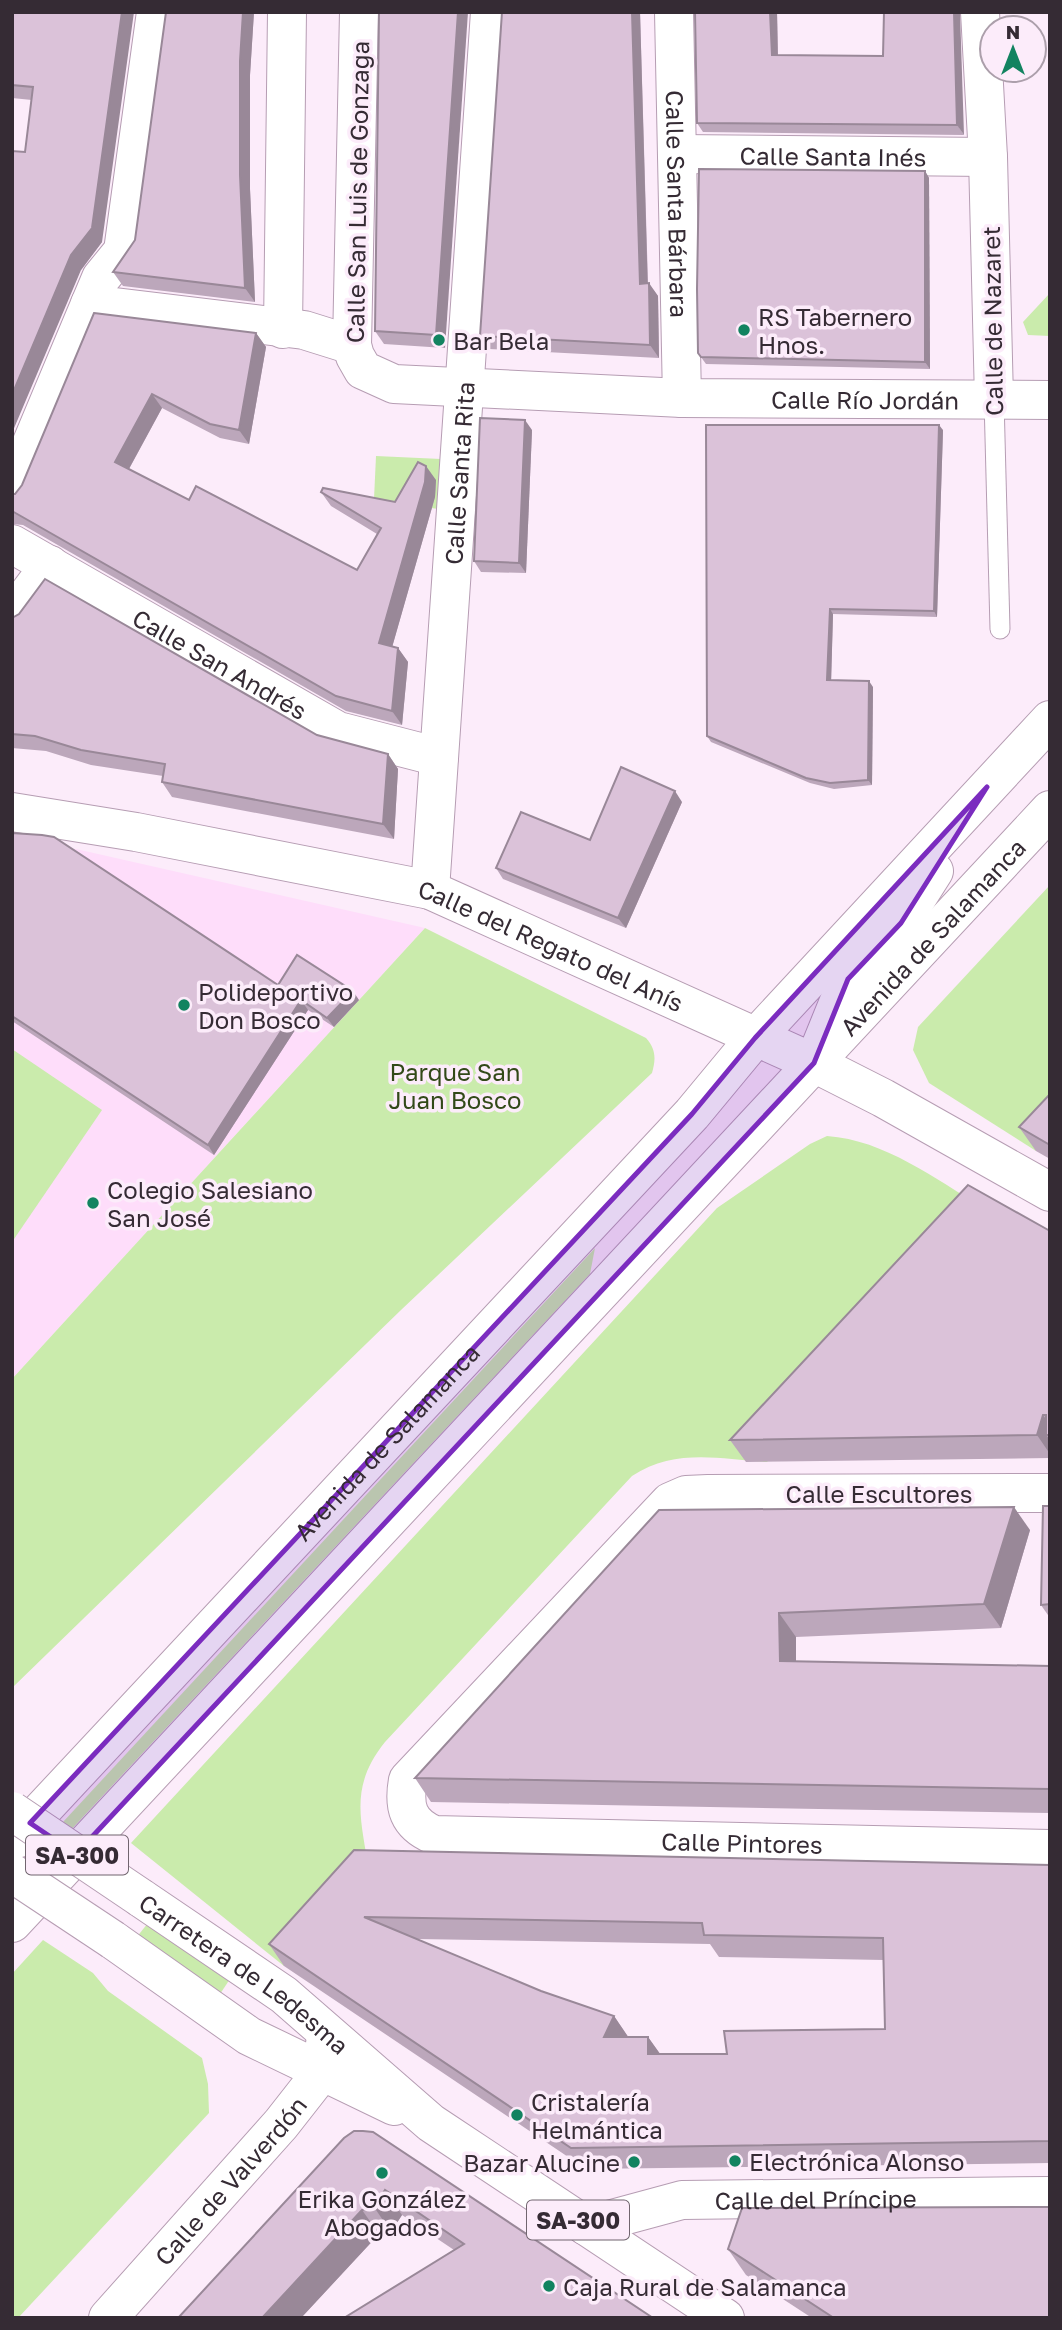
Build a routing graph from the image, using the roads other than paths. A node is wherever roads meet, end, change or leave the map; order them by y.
1 (156, 12) edge
2 (287, 12) edge
3 (359, 12) edge
4 (490, 12) edge
5 (674, 12) edge
6 (980, 12) edge
7 (677, 154) junction
8 (988, 157) junction
9 (90, 304) junction
10 (284, 329) junction
11 (358, 358) junction
12 (466, 388) junction
13 (682, 398) junction
14 (994, 399) junction
15 (1050, 400) edge
16 (12, 490) edge
17 (12, 544) edge
18 (50, 565) junction
19 (12, 616) edge
20 (1000, 629) dead end
21 (1050, 720) edge
22 (439, 757) junction
23 (987, 788) junction
24 (1050, 810) edge
25 (12, 812) edge
26 (430, 890) junction
27 (755, 1038) junction
28 (814, 1063) junction
29 (1050, 1192) edge
30 (608, 1281) junction
31 (1050, 1493) edge
32 (12, 1811) edge
33 (434, 1835) joint
34 (12, 1842) edge
35 (1050, 1849) edge
36 (12, 1873) edge
37 (12, 1923) edge
38 (327, 2032) junction
39 (321, 2073) junction
40 (431, 2123) junction
41 (1050, 2196) edge
42 (586, 2226) junction
43 (108, 2318) edge
44 (725, 2318) edge

1 - 9 main road
2 - 10 main road
3 - 11 main road, Calle San Luis de Gonzaga
4 - 12 main road, Calle Santa Rita
5 - 7 main road, Calle Santa Bárbara
6 - 8 main road, Calle de Nazaret
7 - 8 main road, Calle Santa Inés
7 - 13 main road, Calle Santa Bárbara
8 - 14 main road, Calle de Nazaret
9 - 10 main road, Calle Río Jordán
9 - 16 main road
10 - 11 main road, Calle Río Jordán
11 - 12 main road, Calle Río Jordán
12 - 13 main road, Calle Río Jordán
12 - 22 main road, Calle Santa Rita
13 - 14 main road, Calle Río Jordán
14 - 15 main road, Calle Río Jordán
14 - 20 lane, Calle de Nazaret
17 - 18 main road, Calle San Andrés
18 - 19 main road
18 - 22 main road, Calle San Andrés
21 - 23 main road, Avenida de Salamanca
22 - 26 main road, Calle Santa Rita
23 - 27 main road, Avenida de Salamanca
23 - 28 main road, Avenida de Salamanca
24 - 28 main road, Avenida de Salamanca
25 - 26 main road, Calle del Regato del Anís
26 - 27 main road, Calle del Regato del Anís
27 - 28 main road, Calle del Regato del Anís
27 - 30 main road, Avenida de Salamanca
27 - 34 main road, Avenida de Salamanca
28 - 29 main road, Calle del Regato del Anís
28 - 30 main road, Avenida de Salamanca
30 - 37 main road, Avenida de Salamanca
31 - 33 main road, Calle Escultores
32 - 38 main road, Carretera de Ledesma / SA-300, bridge
33 - 35 main road, Calle Pintores
36 - 39 main road, Carretera de Ledesma / SA-300, bridge
38 - 39 main road, Calle de Valverdón
38 - 40 main road, Carretera de Ledesma / SA-300
39 - 40 main road, Carretera de Ledesma / SA-300
39 - 43 main road, Calle de Valverdón
40 - 42 main road, Carretera de Ledesma / SA-300
41 - 42 main road, Calle del Príncipe
42 - 44 main road, Carretera de Ledesma / SA-300

